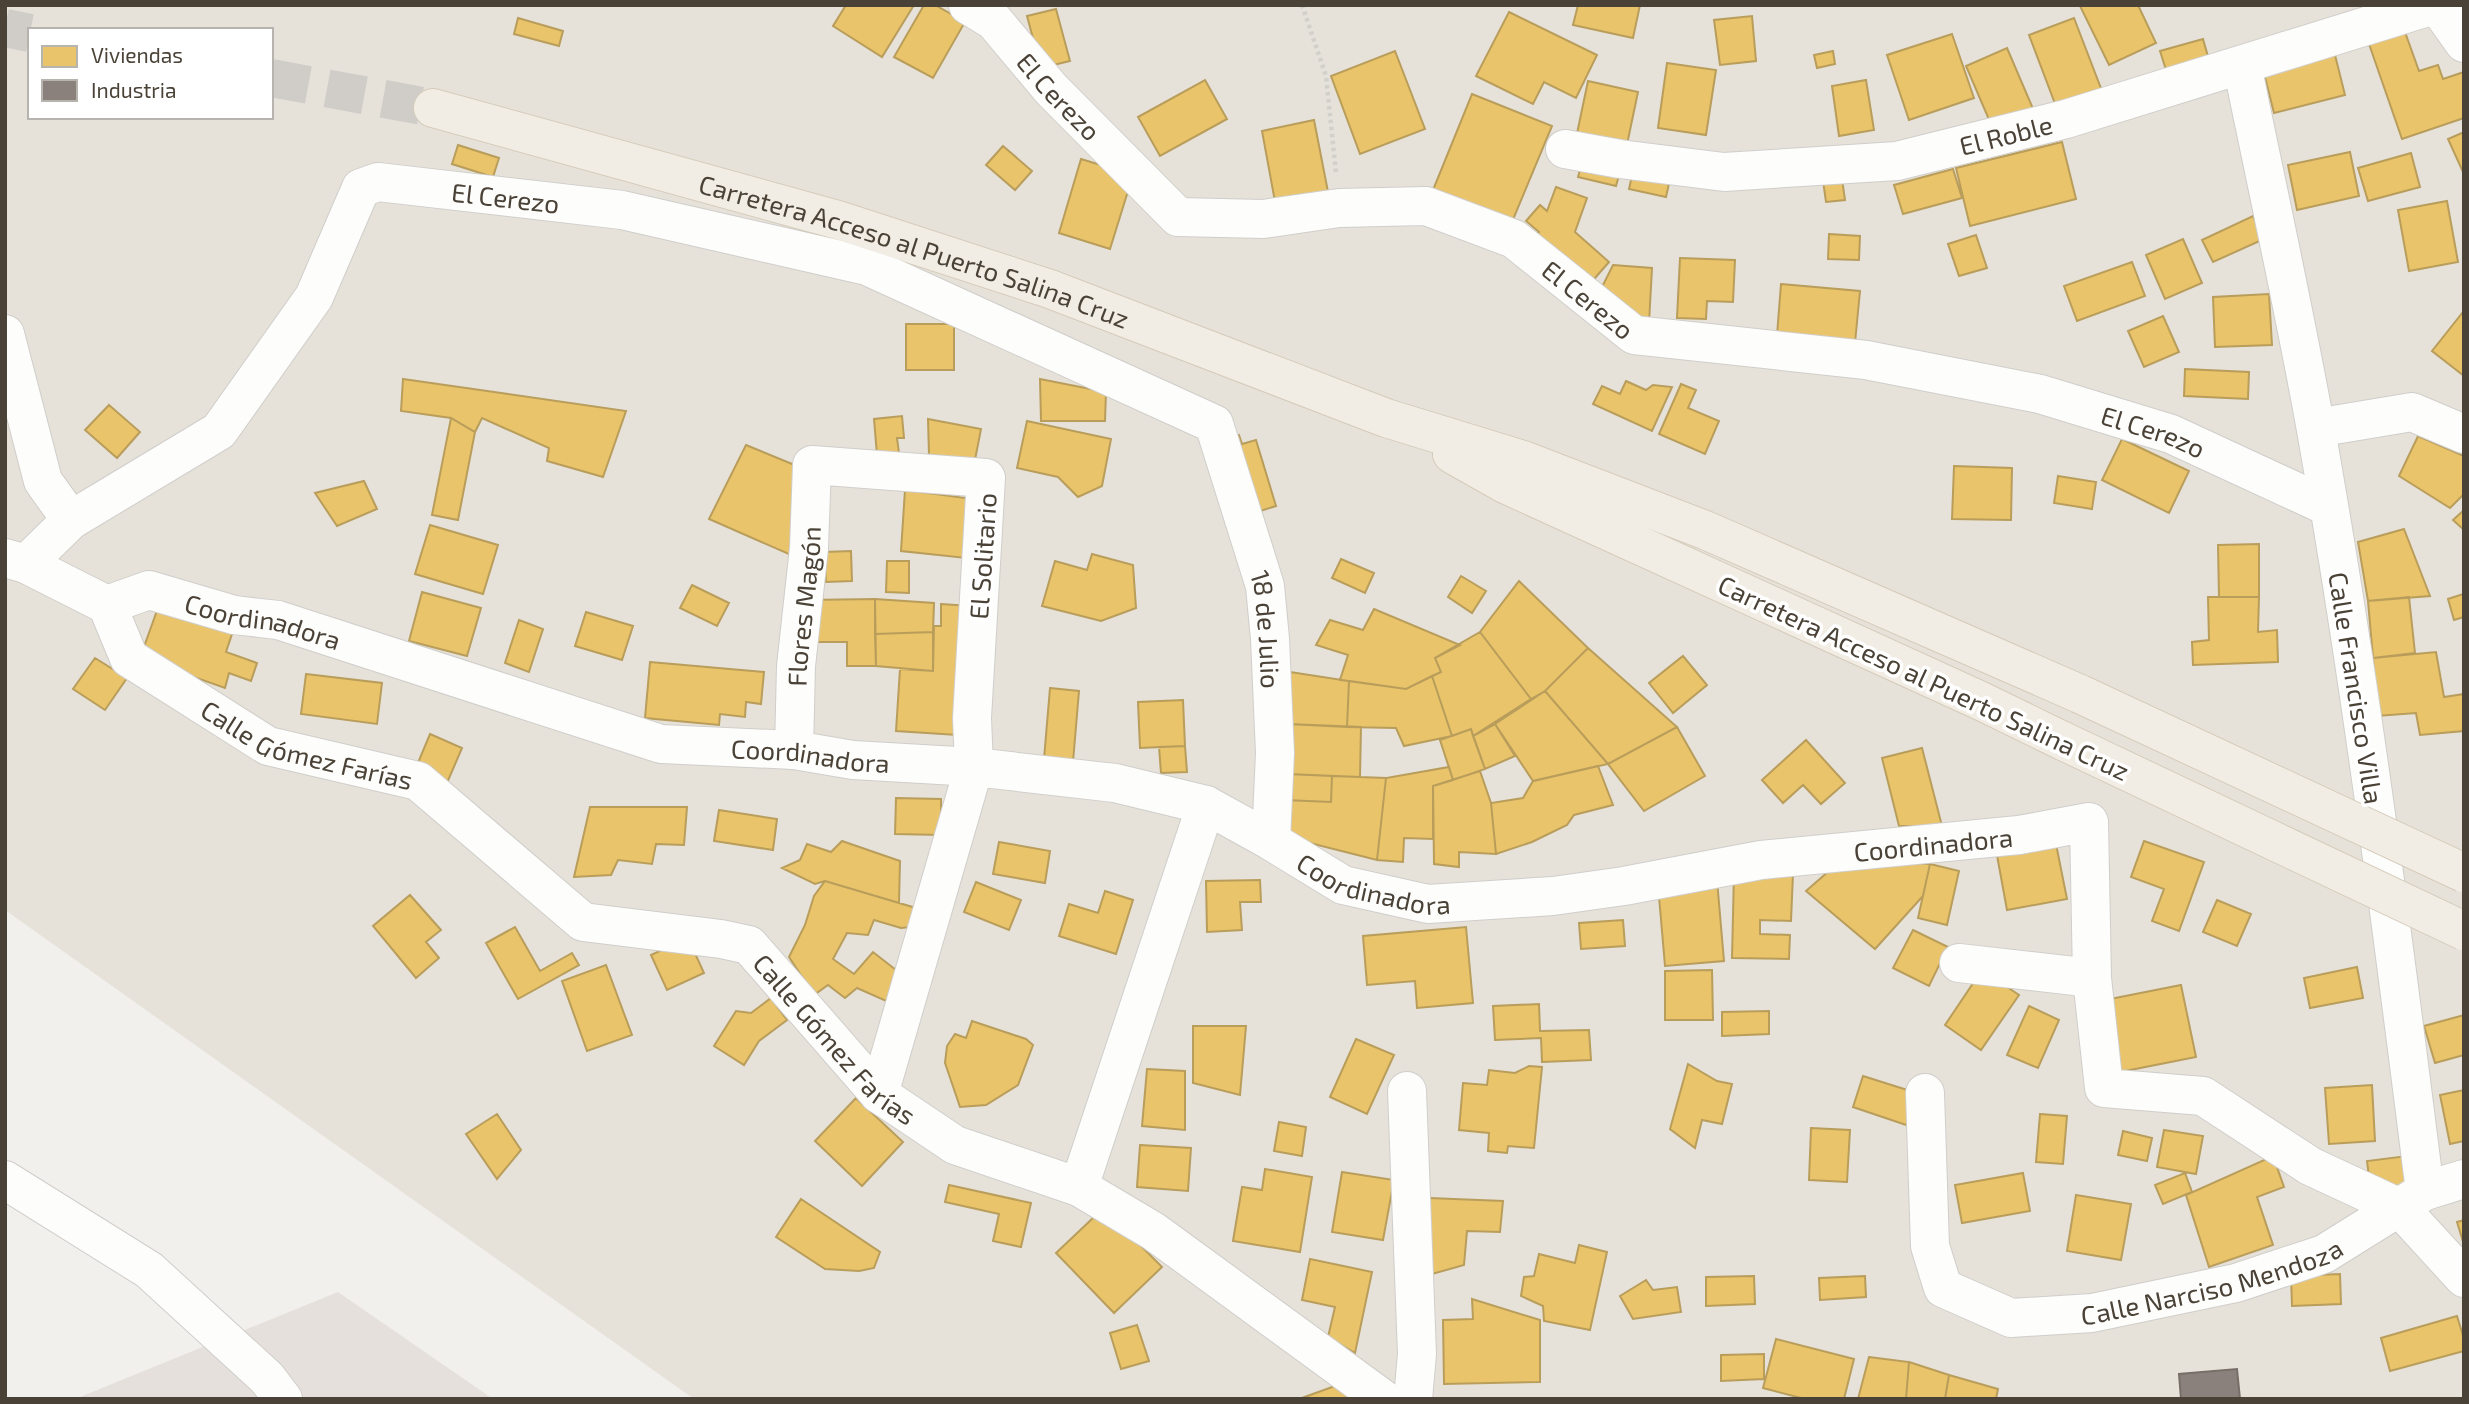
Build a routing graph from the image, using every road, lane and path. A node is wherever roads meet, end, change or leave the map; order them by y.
1 (968, 5) edge
2 (1302, 5) edge
3 (2435, 5) edge
4 (2464, 43) edge
5 (2242, 65) junction
6 (433, 108) tunnel mouth
7 (1565, 149) dead end
8 (1339, 208) junction
9 (5, 334) edge
10 (1386, 418) junction
11 (1214, 424) joint
12 (2316, 428) junction
13 (2464, 434) edge
14 (812, 465) joint
15 (2329, 508) junction
16 (71, 520) junction
17 (16, 561) edge
18 (107, 605) junction
19 (794, 750) junction
20 (974, 767) junction
21 (1206, 805) junction
22 (1271, 841) junction
23 (2464, 873) edge
24 (2464, 931) edge
25 (1959, 963) dead end
26 (2092, 978) junction
27 (1407, 1091) dead end
28 (1925, 1093) dead end
29 (878, 1094) junction
30 (2464, 1180) edge
31 (5, 1181) edge
32 (1079, 1188) junction
33 (2412, 1200) junction
34 (2464, 1278) edge
35 (283, 1399) edge
36 (1383, 1399) edge
37 (1413, 1399) edge

1 - 8 street, El Cerezo
2 - 8 path
3 - 4 street, El Roble
3 - 5 street, El Roble
5 - 7 street, El Roble
5 - 12 street, Calle Francisco Villa
6 - 10 main road, Carretera Acceso al Puerto Salina Cruz
8 - 15 street, El Cerezo
9 - 16 street
10 - 23 main road, Carretera Acceso al Puerto Salina Cruz, bridge
10 - 24 main road, Carretera Acceso al Puerto Salina Cruz, bridge
11 - 16 street, El Cerezo
11 - 22 street, 18 de Julio
12 - 13 street
12 - 15 street, Calle Francisco Villa
14 - 19 street, Flores Magón
14 - 20 street, El Solitario
15 - 33 street, Calle Francisco Villa
16 - 17 street, El Cerezo
17 - 18 street
18 - 19 street, Coordinadora
18 - 29 street, Calle Gómez Farías
19 - 20 street, Coordinadora
20 - 21 street, Coordinadora
20 - 29 street
21 - 22 street, Coordinadora
21 - 32 street
22 - 26 street, Coordinadora
25 - 26 street
26 - 33 street, Coordinadora
27 - 37 street
28 - 33 street, Calle Narciso Mendoza
29 - 32 street, Calle Gómez Farías
30 - 33 street, Calle Narciso Mendoza
31 - 35 street
32 - 36 street, Calle Gómez Farías
33 - 34 street

